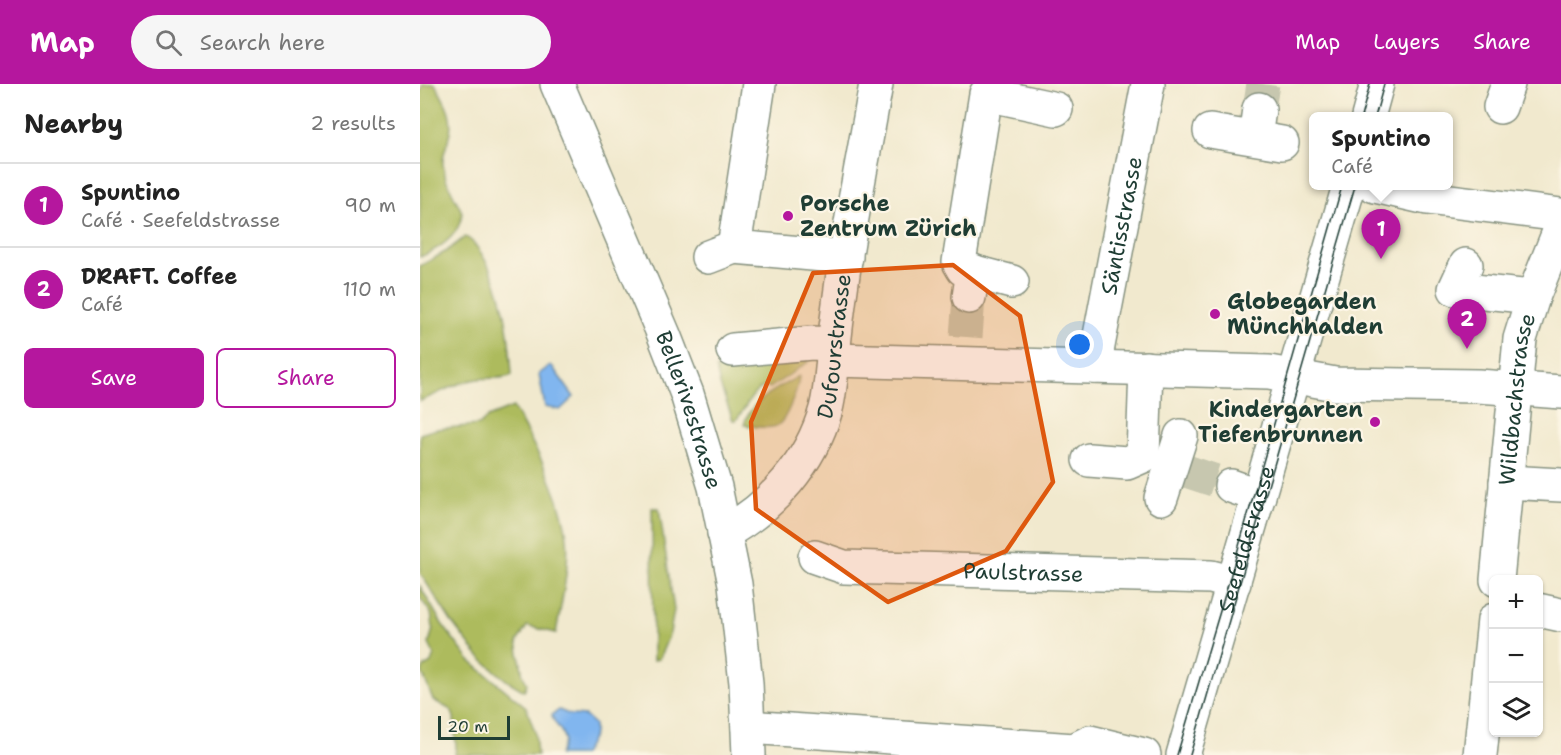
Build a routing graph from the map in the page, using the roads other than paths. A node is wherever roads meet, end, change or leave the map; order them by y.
1 (557, 84) edge
2 (759, 84) edge
3 (876, 84) edge
4 (1148, 84) edge
5 (1377, 84) edge
6 (1056, 109) dead end
7 (1369, 112) edge
8 (1210, 130) dead end
9 (1266, 130) dead end
10 (1348, 190) edge
11 (1392, 190) edge
12 (1561, 215) edge
13 (1561, 227) edge
14 (846, 257) junction
15 (1466, 265) dead end
16 (1012, 282) dead end
17 (1533, 297) junction
18 (733, 350) dead end
19 (833, 352) junction
20 (1094, 367) junction
21 (1146, 368) junction
22 (1294, 377) junction
23 (1516, 389) junction
24 (1561, 392) edge
25 (1181, 436) dead end
26 (1089, 460) dead end
27 (1506, 482) junction
28 (1561, 486) edge
29 (1161, 498) dead end
30 (724, 533) junction
31 (815, 557) dead end
32 (1497, 575) edge
33 (1234, 583) junction
34 (1543, 611) edge
35 (1561, 615) edge
36 (1493, 629) edge
37 (748, 741) edge
38 (875, 746) edge
39 (1039, 751) edge
40 (1144, 755) edge
41 (1183, 755) edge
42 (1480, 755) edge

1 - 30 street, Bellerivestrasse
2 - 14 street
3 - 14 street, Dufourstrasse
4 - 20 street, Säntisstrasse
5 - 7 street
6 - 16 street
8 - 9 street
10 - 22 street, Seefeldstrasse
11 - 12 street
13 - 17 street, Wildbachstrasse
14 - 19 street, Dufourstrasse
15 - 17 street
17 - 23 street, Wildbachstrasse
18 - 19 street
19 - 20 street
19 - 30 street, Dufourstrasse
20 - 21 street
21 - 22 street
21 - 26 street
22 - 23 street
22 - 33 street, Seefeldstrasse
23 - 24 street
23 - 27 street, Wildbachstrasse
25 - 29 street
27 - 28 street
27 - 32 street, Wildbachstrasse
30 - 37 street, Bellerivestrasse
31 - 33 street, Paulstrasse
33 - 41 street, Seefeldstrasse
34 - 35 street
36 - 42 street
37 - 38 street
38 - 39 street
39 - 40 street

